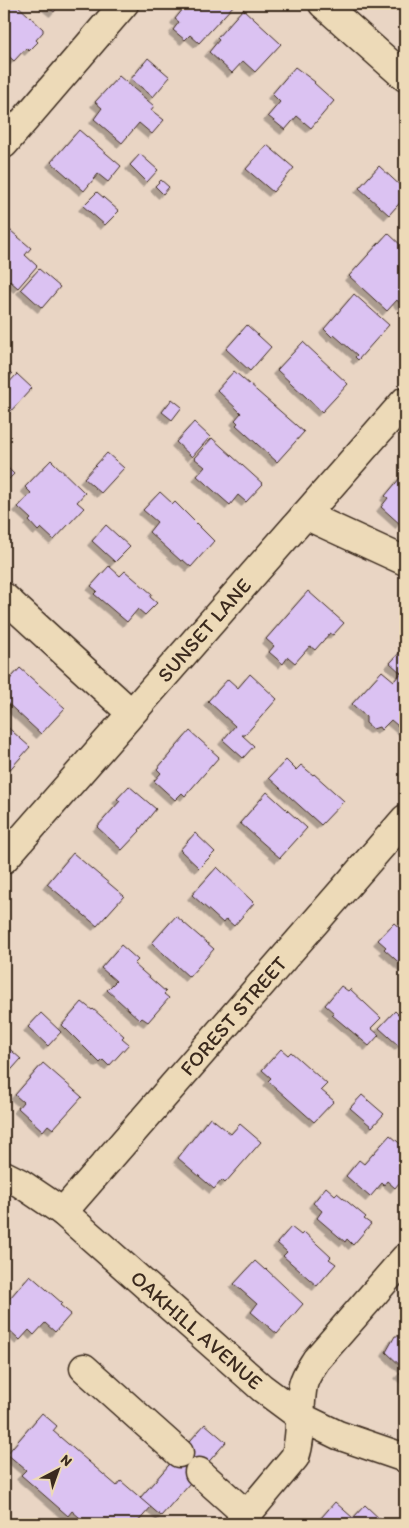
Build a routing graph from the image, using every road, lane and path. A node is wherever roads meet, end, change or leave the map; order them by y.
1 (124, 4) edge
2 (323, 4) edge
3 (405, 77) edge
4 (4, 144) edge
5 (405, 401) edge
6 (306, 515) junction
7 (405, 561) edge
8 (4, 597) edge
9 (131, 713) junction
10 (405, 820) edge
11 (4, 859) edge
12 (4, 1175) edge
13 (63, 1212) junction
14 (405, 1258) edge
15 (84, 1368) dead end
16 (301, 1417) junction
17 (179, 1454) dead end
18 (405, 1458) edge
19 (200, 1472) dead end
20 (243, 1519) edge

1 - 4 street
2 - 3 street
5 - 6 street, SUNSET LANE
6 - 7 street
6 - 9 street, SUNSET LANE
8 - 9 street
9 - 11 street, SUNSET LANE
10 - 13 street, FOREST STREET
12 - 13 street, OAKHILL AVENUE
13 - 16 street, OAKHILL AVENUE
14 - 16 street
15 - 17 street
16 - 18 street, OAKHILL AVENUE
16 - 20 street
19 - 20 street

